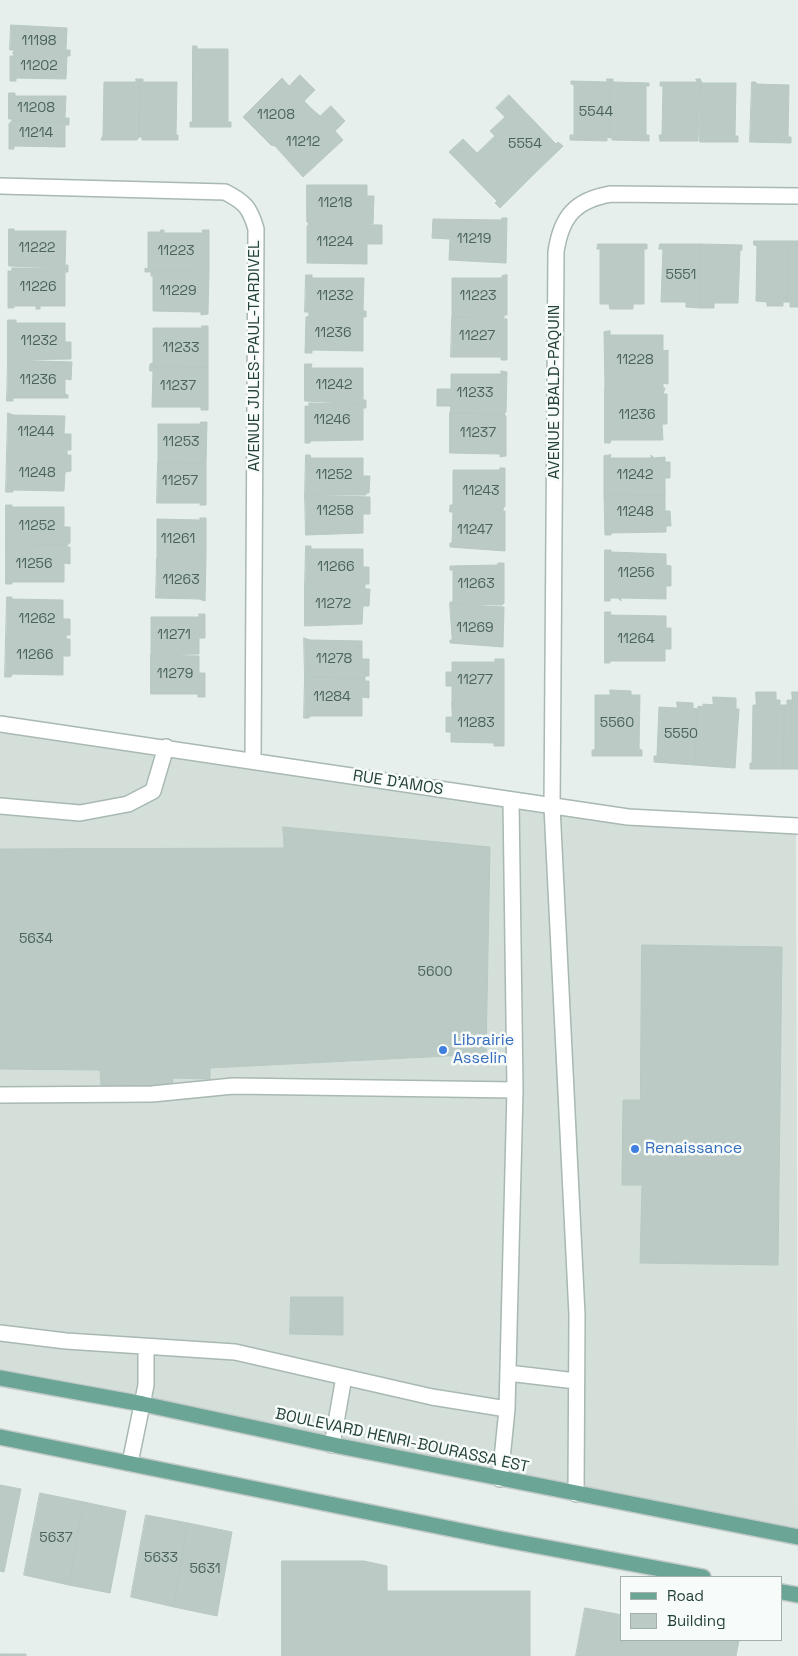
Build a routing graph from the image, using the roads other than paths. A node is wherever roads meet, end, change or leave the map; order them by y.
1 (0, 186) edge
2 (798, 196) edge
3 (0, 724) edge
4 (166, 747) junction
5 (253, 761) junction
6 (510, 800) junction
7 (0, 806) edge
8 (552, 807) junction
9 (798, 826) edge
10 (516, 1090) junction
11 (0, 1095) edge
12 (0, 1333) edge
13 (146, 1347) junction
14 (508, 1373) junction
15 (344, 1377) junction
16 (0, 1378) edge
17 (576, 1381) junction
18 (143, 1404) junction
19 (507, 1409) junction
20 (0, 1437) edge
21 (332, 1444) junction
22 (130, 1463) junction
23 (500, 1479) junction
24 (576, 1494) junction
25 (798, 1537) edge
26 (698, 1576) edge
27 (783, 1592) edge
28 (798, 1595) edge

1 - 5 street, AVENUE JULES-PAUL-TARDIVEL
2 - 8 street, AVENUE UBALD-PAQUIN
3 - 4 street, RUE D'AMOS
4 - 5 street, RUE D'AMOS
4 - 7 street
5 - 6 street, RUE D'AMOS
6 - 8 street, RUE D'AMOS
6 - 10 street
8 - 9 street, RUE D'AMOS
8 - 17 street, AVENUE UBALD-PAQUIN
10 - 11 street
10 - 14 street
12 - 13 street
13 - 15 street
13 - 18 street
14 - 17 street
14 - 19 street
15 - 19 street
15 - 21 street
16 - 18 main road, BOULEVARD HENRI-BOURASSA EST
17 - 24 street, AVENUE UBALD-PAQUIN
18 - 21 main road, BOULEVARD HENRI-BOURASSA EST
18 - 22 street
19 - 23 street
20 - 22 main road
21 - 23 main road, BOULEVARD HENRI-BOURASSA EST
22 - 26 main road
23 - 24 main road, BOULEVARD HENRI-BOURASSA EST
24 - 25 main road, BOULEVARD HENRI-BOURASSA EST
27 - 28 main road

